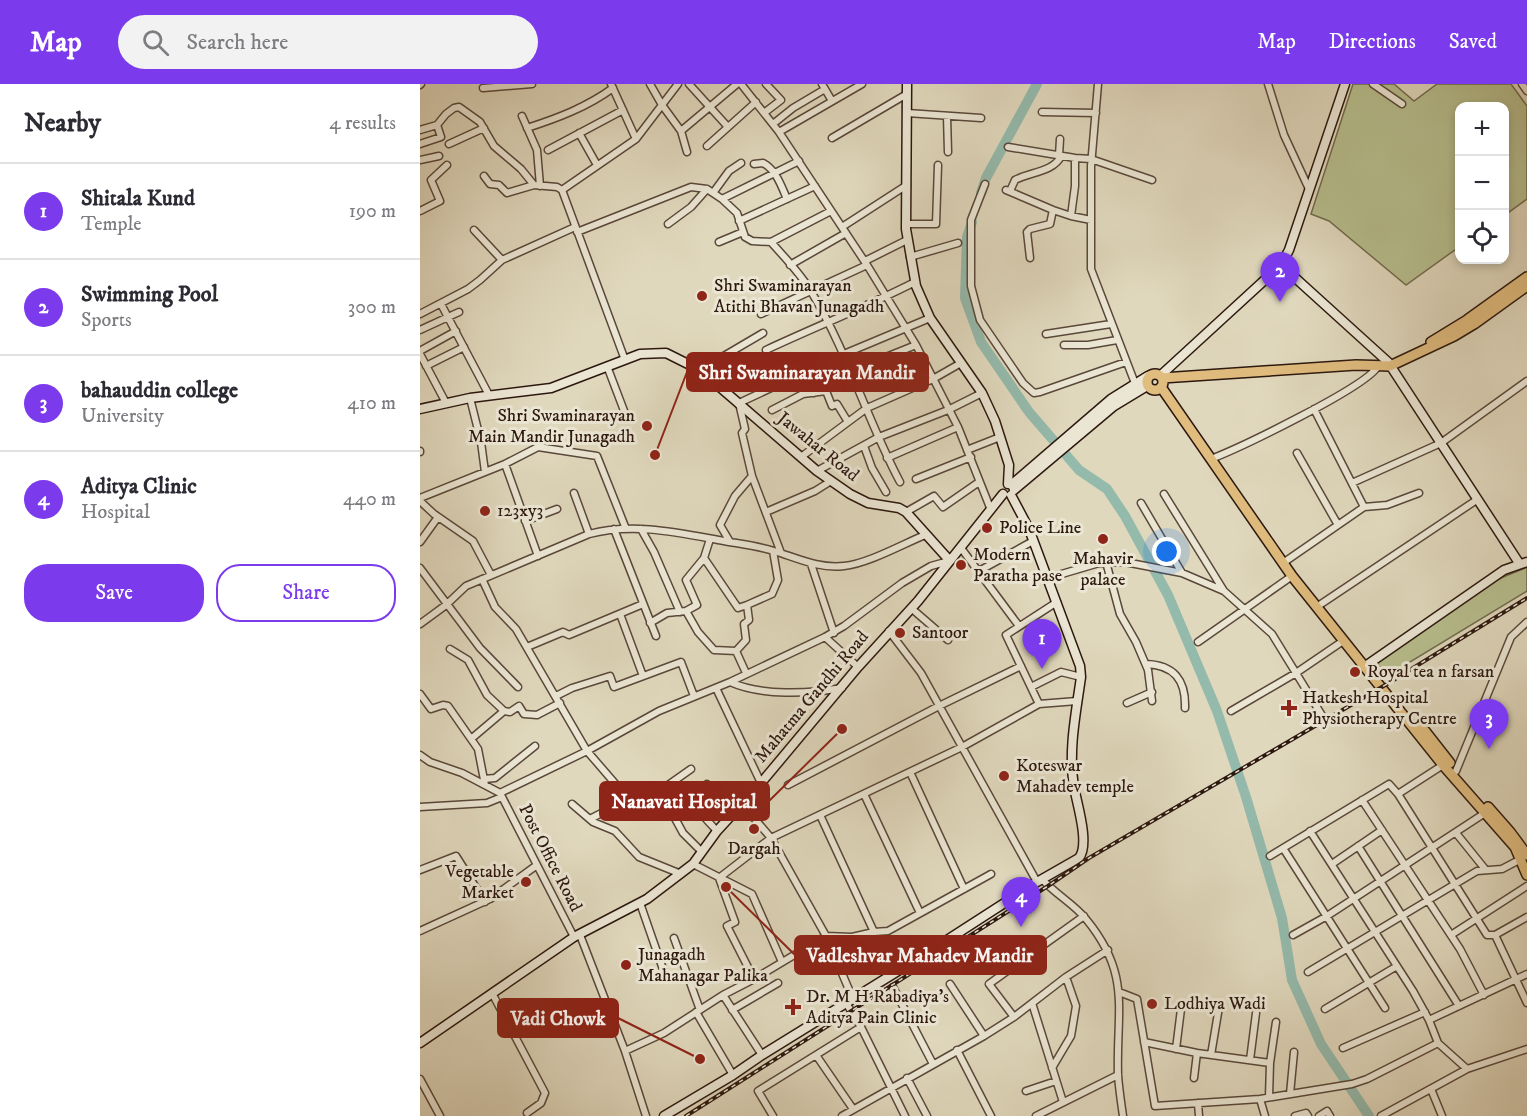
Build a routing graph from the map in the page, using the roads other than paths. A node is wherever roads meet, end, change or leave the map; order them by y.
1 (532, 84) edge
2 (650, 84) edge
3 (678, 84) edge
4 (688, 84) edge
5 (739, 84) edge
6 (766, 84) edge
7 (906, 84) edge
8 (1098, 84) edge
9 (1268, 84) edge
10 (1345, 84) edge
11 (1373, 84) edge
12 (1522, 84) edge
13 (857, 85) edge
14 (612, 86) edge
15 (824, 87) edge
16 (483, 88) dead end
17 (1527, 91) edge
18 (907, 94) junction
19 (832, 101) junction
20 (756, 102) junction
21 (1402, 104) dead end
22 (662, 105) junction
23 (711, 108) junction
24 (623, 110) junction
25 (1042, 112) dead end
26 (764, 113) junction
27 (907, 113) junction
28 (1096, 113) junction
29 (522, 116) dead end
30 (947, 116) junction
31 (981, 118) dead end
32 (773, 124) junction
33 (437, 125) junction
34 (728, 127) junction
35 (484, 128) junction
36 (527, 128) junction
37 (420, 130) edge
38 (681, 131) junction
39 (779, 132) junction
40 (579, 133) junction
41 (832, 138) dead end
42 (636, 139) junction
43 (1060, 139) dead end
44 (420, 144) edge
45 (449, 144) dead end
46 (707, 146) dead end
47 (1008, 147) dead end
48 (548, 150) dead end
49 (687, 152) dead end
50 (948, 152) dead end
51 (439, 156) dead end
52 (1060, 156) junction
53 (1075, 158) junction
54 (1091, 159) junction
55 (420, 160) edge
56 (799, 161) junction
57 (741, 163) dead end
58 (754, 164) dead end
59 (447, 165) dead end
60 (597, 165) junction
61 (938, 165) dead end
62 (774, 173) junction
63 (484, 176) dead end
64 (1152, 180) dead end
65 (907, 184) junction
66 (985, 184) dead end
67 (537, 186) junction
68 (814, 186) junction
69 (562, 190) junction
70 (1310, 190) junction
71 (710, 191) junction
72 (722, 199) junction
73 (787, 199) junction
74 (1053, 210) junction
75 (831, 211) junction
76 (420, 212) edge
77 (1071, 216) junction
78 (739, 220) junction
79 (1091, 220) junction
80 (668, 224) dead end
81 (906, 224) junction
82 (576, 229) junction
83 (474, 230) dead end
84 (844, 230) junction
85 (743, 232) junction
86 (908, 240) junction
87 (718, 242) dead end
88 (771, 242) junction
89 (958, 243) dead end
90 (910, 257) junction
91 (1030, 258) dead end
92 (502, 260) junction
93 (866, 263) junction
94 (790, 265) junction
95 (1281, 265) junction
96 (1527, 277) edge
97 (915, 282) junction
98 (1527, 286) edge
99 (811, 291) junction
100 (887, 297) junction
101 (441, 304) junction
102 (459, 312) dead end
103 (420, 314) edge
104 (761, 314) dead end
105 (449, 318) junction
106 (930, 318) junction
107 (827, 321) junction
108 (1111, 324) junction
109 (906, 328) junction
110 (420, 330) edge
111 (456, 331) junction
112 (763, 333) dead end
113 (1046, 334) dead end
114 (1117, 340) junction
115 (916, 345) junction
116 (1064, 345) dead end
117 (464, 347) junction
118 (766, 350) dead end
119 (420, 353) edge
120 (844, 354) junction
121 (625, 360) junction
122 (1126, 362) junction
123 (961, 363) junction
124 (1384, 365) junction
125 (426, 366) junction
126 (607, 366) junction
127 (699, 370) junction
128 (807, 371) junction
129 (851, 372) junction
130 (933, 379) junction
131 (1161, 381) junction
132 (1527, 381) edge
133 (1142, 384) junction
134 (814, 393) junction
135 (982, 393) junction
136 (489, 395) junction
137 (470, 398) junction
138 (446, 403) junction
139 (739, 403) junction
140 (867, 408) junction
141 (420, 409) edge
142 (1314, 409) junction
143 (772, 410) dead end
144 (948, 410) junction
145 (626, 416) dead end
146 (848, 422) junction
147 (958, 427) junction
148 (879, 437) junction
149 (1000, 437) junction
150 (1441, 443) junction
151 (864, 446) junction
152 (967, 450) junction
153 (1297, 453) dead end
154 (801, 457) junction
155 (970, 457) junction
156 (887, 458) junction
157 (1213, 459) junction
158 (505, 464) junction
159 (818, 471) junction
160 (485, 472) junction
161 (752, 476) junction
162 (916, 479) dead end
163 (831, 481) junction
164 (900, 482) dead end
165 (980, 482) junction
166 (1352, 483) junction
167 (1010, 490) junction
168 (886, 492) dead end
169 (1419, 493) dead end
170 (574, 494) dead end
171 (1164, 494) dead end
172 (420, 499) edge
173 (1478, 499) junction
174 (1141, 503) dead end
175 (1364, 507) junction
176 (557, 509) dead end
177 (991, 510) junction
178 (766, 512) junction
179 (906, 512) junction
180 (438, 517) junction
181 (525, 521) junction
182 (1338, 525) junction
183 (614, 529) junction
184 (626, 529) junction
185 (641, 529) junction
186 (589, 534) junction
187 (925, 535) junction
188 (710, 539) junction
189 (1033, 541) junction
190 (420, 542) edge
191 (730, 542) junction
192 (961, 548) junction
193 (773, 550) junction
194 (781, 553) junction
195 (538, 556) junction
196 (1527, 557) edge
197 (704, 558) junction
198 (950, 561) junction
199 (1285, 561) junction
200 (1106, 562) junction
201 (1523, 563) edge
202 (811, 564) junction
203 (420, 568) edge
204 (978, 571) junction
205 (1182, 573) junction
206 (491, 575) junction
207 (1292, 576) junction
208 (1048, 578) junction
209 (482, 579) junction
210 (1224, 591) junction
211 (1057, 602) junction
212 (446, 604) junction
213 (643, 604) junction
214 (1321, 604) junction
215 (747, 605) junction
216 (911, 608) junction
217 (1245, 610) junction
218 (683, 612) junction
219 (621, 614) junction
220 (1527, 622) edge
221 (650, 623) junction
222 (420, 624) edge
223 (1019, 626) junction
224 (889, 631) junction
225 (834, 633) junction
226 (656, 636) dead end
227 (825, 637) junction
228 (948, 640) dead end
229 (1343, 641) junction
230 (1198, 642) dead end
231 (527, 647) junction
232 (450, 649) dead end
233 (736, 651) junction
234 (1146, 664) junction
235 (1021, 666) junction
236 (1366, 666) junction
237 (858, 668) junction
238 (746, 673) junction
239 (1296, 673) junction
240 (643, 676) junction
241 (1081, 677) junction
242 (730, 682) junction
243 (518, 687) dead end
244 (842, 687) junction
245 (1031, 687) junction
246 (716, 688) junction
247 (1152, 692) junction
248 (420, 694) edge
249 (556, 696) junction
250 (694, 696) junction
251 (1077, 701) junction
252 (1152, 701) dead end
253 (560, 703) junction
254 (1127, 703) dead end
255 (1039, 704) junction
256 (939, 706) junction
257 (1185, 708) dead end
258 (504, 711) junction
259 (1231, 711) dead end
260 (1323, 717) dead end
261 (471, 740) junction
262 (535, 746) dead end
263 (962, 747) junction
264 (587, 751) junction
265 (420, 755) edge
266 (1443, 765) junction
267 (691, 769) dead end
268 (1456, 771) junction
269 (910, 772) junction
270 (484, 782) junction
271 (761, 783) junction
272 (707, 784) dead end
273 (788, 785) dead end
274 (655, 794) junction
275 (864, 794) junction
276 (1398, 794) junction
277 (501, 795) junction
278 (625, 795) dead end
279 (1362, 800) junction
280 (572, 804) dead end
281 (742, 804) junction
282 (420, 807) edge
283 (1485, 813) junction
284 (820, 814) junction
285 (590, 819) junction
286 (1382, 830) junction
287 (717, 831) junction
288 (1310, 831) junction
289 (1456, 833) junction
290 (771, 838) junction
291 (1358, 846) junction
292 (1283, 848) junction
293 (1432, 848) junction
294 (702, 852) junction
295 (1270, 855) dead end
296 (1524, 857) edge
297 (693, 864) junction
298 (1332, 864) junction
299 (537, 865) junction
300 (1406, 865) junction
301 (1485, 869) junction
302 (420, 870) edge
303 (682, 874) junction
304 (991, 874) dead end
305 (1527, 874) edge
306 (718, 878) junction
307 (1039, 880) junction
308 (1380, 882) junction
309 (1455, 884) junction
310 (1527, 886) edge
311 (964, 889) junction
312 (1354, 898) junction
313 (1429, 900) junction
314 (485, 902) junction
315 (640, 903) junction
316 (920, 913) junction
317 (1084, 916) junction
318 (1326, 916) junction
319 (1402, 916) junction
320 (1476, 917) junction
321 (1527, 917) edge
322 (420, 931) edge
323 (874, 932) junction
324 (1375, 932) junction
325 (1451, 934) junction
326 (1293, 935) dead end
327 (1495, 935) junction
328 (577, 936) junction
329 (826, 936) junction
330 (674, 938) dead end
331 (1347, 949) junction
332 (1108, 950) junction
333 (782, 962) junction
334 (1397, 966) junction
335 (1308, 972) dead end
336 (1527, 974) edge
337 (665, 975) dead end
338 (1066, 977) junction
339 (754, 979) junction
340 (1516, 979) junction
341 (778, 983) dead end
342 (950, 984) dead end
343 (1370, 984) junction
344 (893, 987) dead end
345 (1119, 992) junction
346 (492, 993) junction
347 (723, 995) junction
348 (1484, 995) junction
349 (849, 1001) junction
350 (1032, 1003) junction
351 (1527, 1003) edge
352 (1459, 1006) junction
353 (1219, 1007) dead end
354 (1385, 1008) dead end
355 (1181, 1009) dead end
356 (1324, 1009) dead end
357 (732, 1010) junction
358 (698, 1011) junction
359 (1425, 1012) junction
360 (1256, 1013) dead end
361 (1014, 1017) junction
362 (1429, 1020) junction
363 (1276, 1022) dead end
364 (861, 1027) junction
365 (984, 1036) junction
366 (1144, 1042) junction
367 (420, 1043) edge
368 (1438, 1043) junction
369 (1343, 1048) dead end
370 (1176, 1049) junction
371 (1527, 1049) edge
372 (625, 1050) junction
373 (957, 1050) junction
374 (1294, 1052) dead end
375 (1197, 1053) junction
376 (762, 1055) junction
377 (816, 1055) junction
378 (1211, 1055) junction
379 (1250, 1060) junction
380 (1270, 1063) junction
381 (933, 1064) junction
382 (1053, 1068) junction
383 (1467, 1069) junction
384 (733, 1075) junction
385 (1118, 1075) junction
386 (907, 1078) junction
387 (1194, 1078) dead end
388 (420, 1079) edge
389 (1056, 1081) junction
390 (891, 1088) junction
391 (1431, 1089) junction
392 (1026, 1091) dead end
393 (1290, 1094) junction
394 (1269, 1097) junction
395 (1260, 1099) junction
396 (1063, 1102) junction
397 (1198, 1103) junction
398 (853, 1109) junction
399 (527, 1113) dead end
400 (647, 1114) edge
401 (1041, 1115) edge
402 (440, 1116) edge
403 (664, 1116) edge
404 (773, 1116) edge
405 (842, 1116) edge
406 (905, 1116) edge
407 (927, 1116) edge
408 (991, 1116) edge
409 (1123, 1116) edge
410 (1199, 1116) edge
411 (1265, 1116) edge
412 (1295, 1116) edge
413 (1308, 1116) edge
414 (1319, 1116) edge
415 (1330, 1116) edge
416 (1381, 1116) edge
417 (1442, 1116) edge

1 - 16 street
2 - 22 street
3 - 22 street
4 - 23 street
5 - 20 street
5 - 23 street
6 - 26 street
7 - 18 street
8 - 28 street
9 - 70 street
10 - 70 street
11 - 21 street
12 - 17 street
13 - 19 street
14 - 24 street
14 - 36 street
15 - 19 street
15 - 32 street
18 - 27 street
18 - 41 street
19 - 39 street
20 - 26 street
20 - 34 street
22 - 38 street
22 - 42 street
23 - 34 street
23 - 38 street
24 - 40 street
24 - 42 street
25 - 28 street
26 - 32 street
27 - 30 street
27 - 65 street
28 - 54 street
29 - 36 street
30 - 31 street
30 - 50 street
32 - 39 street
33 - 35 street
33 - 37 street
33 - 44 street
34 - 46 street
35 - 45 street
35 - 67 street
36 - 67 street
38 - 49 street
39 - 56 street
40 - 48 street
40 - 60 street
42 - 60 street
43 - 52 street
47 - 52 street
51 - 55 street
52 - 53 street
52 - 74 street
53 - 54 street
53 - 77 street
54 - 64 street
54 - 79 street
56 - 62 street
56 - 68 street
57 - 71 street
58 - 62 street
59 - 76 street
60 - 69 street
61 - 81 street
62 - 72 street
62 - 73 street
63 - 67 street
65 - 81 street
65 - 84 street
66 - 122 street
67 - 69 street
68 - 73 street
68 - 75 street
69 - 82 street
70 - 95 street
71 - 72 street
71 - 80 street
71 - 82 street
72 - 78 street
73 - 78 street
74 - 77 street
74 - 91 street
75 - 84 street
75 - 88 street
77 - 79 street
78 - 85 street
79 - 108 street
81 - 86 street
82 - 92 street
82 - 121 street
83 - 92 street
84 - 93 street
84 - 94 street
85 - 87 street
85 - 88 street
86 - 90 street
86 - 93 street
88 - 94 street
89 - 90 street
90 - 97 street
92 - 101 street
93 - 99 street
93 - 100 street
94 - 99 street
95 - 124 street
95 - 131 street
96 - 124 main road
97 - 100 street
97 - 106 street
98 - 124 main road
99 - 104 street
99 - 107 street
100 - 107 street
100 - 109 street
101 - 103 street
101 - 105 street
102 - 105 street
105 - 110 street
105 - 111 street
106 - 109 street
106 - 123 street
107 - 118 street
107 - 120 street
108 - 113 street
108 - 114 street
109 - 115 street
109 - 120 street
111 - 117 street
111 - 119 street
112 - 127 street
114 - 116 street
114 - 122 street
115 - 129 street
115 - 130 street
117 - 125 street
117 - 136 street
119 - 125 street
120 - 128 street
120 - 129 street
121 - 126 street, Jawahar Road
121 - 127 street, Jawahar Road
122 - 133 street
123 - 130 street
123 - 135 street
124 - 131 main road
124 - 142 street
124 - 150 street
125 - 138 street
126 - 136 street, Jawahar Road
126 - 145 street
127 - 139 street, Jawahar Road
128 - 134 street
128 - 139 street
129 - 140 street
130 - 140 street
130 - 144 street
131 - 133 main road
131 - 133 main road
131 - 157 main road
132 - 150 street
133 - 167 street, Mahatma Gandhi Road
134 - 143 street
134 - 146 street
135 - 144 street
135 - 149 street
136 - 137 street, Jawahar Road
137 - 138 street, Jawahar Road
137 - 160 street
138 - 141 street, Jawahar Road
139 - 154 street, Jawahar Road
139 - 161 street
140 - 146 street
140 - 148 street
142 - 157 street
142 - 166 street
144 - 147 street
144 - 148 street
146 - 154 street
147 - 152 street
147 - 156 street
148 - 151 street
148 - 156 street
149 - 152 street
149 - 167 street
150 - 166 street
150 - 173 street
151 - 159 street
151 - 168 street
152 - 155 street
153 - 182 street
154 - 159 street, Jawahar Road
155 - 162 street
155 - 165 street
156 - 164 street
157 - 199 main road
158 - 160 street
158 - 181 street
158 - 184 street
159 - 163 street, Jawahar Road
160 - 172 street
161 - 178 street
161 - 191 street
163 - 178 street
163 - 179 street, Jawahar Road
165 - 177 street
165 - 179 street
166 - 175 street
167 - 177 street, Mahatma Gandhi Road
167 - 189 street
169 - 175 street
170 - 186 street
171 - 210 street
172 - 180 street
173 - 201 street
173 - 214 street
174 - 205 street
175 - 182 street
176 - 181 street
177 - 192 street, Mahatma Gandhi Road
178 - 194 street
179 - 187 street
180 - 190 street
180 - 206 street
181 - 195 street
182 - 199 street
183 - 184 street
183 - 186 street
183 - 213 street
184 - 185 street
185 - 188 street
185 - 218 street
186 - 195 street
187 - 198 street
187 - 202 street
188 - 191 street
188 - 197 street
189 - 204 street
189 - 208 street
191 - 193 street
192 - 198 street, Mahatma Gandhi Road
192 - 204 street
193 - 194 street
193 - 215 street
194 - 202 street
195 - 206 street
196 - 201 street
197 - 215 street
197 - 218 street
198 - 216 street, Mahatma Gandhi Road
198 - 225 street
199 - 207 main road
199 - 214 main road
200 - 205 street
200 - 208 street
200 - 234 street
201 - 236 street
202 - 225 street
203 - 212 street
204 - 223 street
205 - 210 street
206 - 209 street
207 - 217 street
207 - 229 main road
208 - 211 street
209 - 212 street
209 - 231 street
210 - 217 street
211 - 223 street
211 - 241 street
212 - 222 street
212 - 243 street
213 - 219 street
213 - 221 street
214 - 236 main road
215 - 233 street
216 - 224 street, Mahatma Gandhi Road
216 - 228 street
217 - 230 street
217 - 239 street
218 - 221 street
218 - 233 street
219 - 231 street
219 - 240 street
220 - 268 street
221 - 226 street
223 - 235 street
224 - 237 street, Mahatma Gandhi Road
224 - 256 street
225 - 227 street
227 - 237 street
227 - 238 street
229 - 236 main road
229 - 239 street
231 - 249 street
232 - 258 street
233 - 238 street
234 - 247 street
234 - 257 street
235 - 245 street
235 - 256 street
236 - 266 main road
236 - 268 main road
237 - 244 street, Mahatma Gandhi Road
238 - 242 street
239 - 259 street
239 - 260 street
240 - 249 street
240 - 250 street
241 - 245 street
241 - 251 street
242 - 244 street
242 - 246 street
244 - 271 street, Mahatma Gandhi Road
245 - 255 street
246 - 250 street
246 - 271 street
247 - 252 street
247 - 254 street
248 - 261 street
249 - 253 street
250 - 264 street
251 - 255 street
251 - 307 street
253 - 258 street
253 - 264 street
255 - 263 street
256 - 263 street
256 - 273 street
258 - 261 street
261 - 270 street
262 - 270 street
263 - 269 street
263 - 307 street
264 - 277 street
264 - 278 street
265 - 270 street
266 - 276 street
266 - 283 main road
267 - 274 street
268 - 296 main road
269 - 275 street
269 - 311 street
270 - 277 street
271 - 281 street, Mahatma Gandhi Road
272 - 287 street
274 - 285 street
274 - 294 street
275 - 284 street
275 - 316 street
276 - 279 street
276 - 293 street
277 - 282 street
277 - 299 street, Post Office Road
279 - 286 street
279 - 288 street
280 - 285 street
281 - 287 street, Mahatma Gandhi Road
281 - 290 street
283 - 289 street
283 - 296 main road
284 - 290 street
284 - 323 street
285 - 303 street
286 - 291 street
286 - 300 street
287 - 294 street, Mahatma Gandhi Road
288 - 292 street
288 - 298 street
289 - 293 street
289 - 301 street
290 - 306 street
290 - 329 street
291 - 298 street
291 - 308 street
292 - 295 street
292 - 318 street
293 - 300 street
293 - 309 street
294 - 297 street, Mahatma Gandhi Road
296 - 301 street
296 - 305 main road
297 - 303 street, Mahatma Gandhi Road
297 - 306 street
298 - 312 street
299 - 314 street
299 - 328 street, Post Office Road
300 - 308 street
300 - 313 street
301 - 309 street
302 - 314 street
303 - 315 street, Mahatma Gandhi Road
304 - 311 street
306 - 333 street
306 - 339 street
307 - 317 street
307 - 349 street
308 - 312 street
308 - 319 street
309 - 313 street
309 - 320 street
310 - 320 street
311 - 316 street
312 - 318 street
312 - 324 street
313 - 319 street
313 - 325 street
314 - 322 street
315 - 328 street, Mahatma Gandhi Road
315 - 337 street
316 - 323 street
317 - 332 street
317 - 361 street
318 - 326 street
318 - 331 street
319 - 324 street
319 - 352 street
320 - 325 street
320 - 327 street
321 - 327 street
323 - 329 street
324 - 331 street
324 - 334 street
325 - 348 street
327 - 340 street
328 - 346 street, Mahatma Gandhi Road
328 - 372 street, Post Office Road
329 - 333 street
329 - 349 street
330 - 358 street
331 - 335 street
331 - 343 street
332 - 338 street
332 - 345 street
333 - 339 street
334 - 343 street
334 - 359 street
336 - 340 street
338 - 350 street
338 - 382 street
339 - 347 street
340 - 348 street
340 - 351 street
341 - 357 street
342 - 365 street
343 - 354 street
343 - 356 street
344 - 381 street
345 - 366 street
345 - 385 street
346 - 367 street, Mahatma Gandhi Road
346 - 399 street
347 - 357 street
347 - 358 street
348 - 352 street
349 - 364 street
349 - 376 street
350 - 361 street
350 - 382 street
352 - 362 street
353 - 378 street
355 - 370 street
357 - 376 street
358 - 372 street
358 - 384 street
359 - 362 street
359 - 369 street
360 - 379 street
361 - 365 street
362 - 368 street
363 - 380 street
364 - 377 street
364 - 390 street
365 - 373 street
366 - 370 street
366 - 397 street
368 - 383 street
368 - 393 street
370 - 375 street
371 - 383 street
372 - 400 street, Post Office Road
373 - 381 street
373 - 408 street
374 - 393 street
375 - 378 street
375 - 387 street
376 - 384 street
377 - 398 street
377 - 404 street
378 - 379 street
379 - 380 street
380 - 394 street
381 - 386 street
382 - 389 street
383 - 391 street
384 - 403 street
385 - 396 street
385 - 409 street
386 - 390 street
386 - 407 street
388 - 402 street
389 - 392 street
389 - 396 street
390 - 398 street
390 - 406 street
391 - 416 street
391 - 417 street
393 - 394 street
394 - 395 street
395 - 397 street
395 - 411 street
396 - 401 street
397 - 410 street
398 - 405 street
412 - 413 street
414 - 415 street

